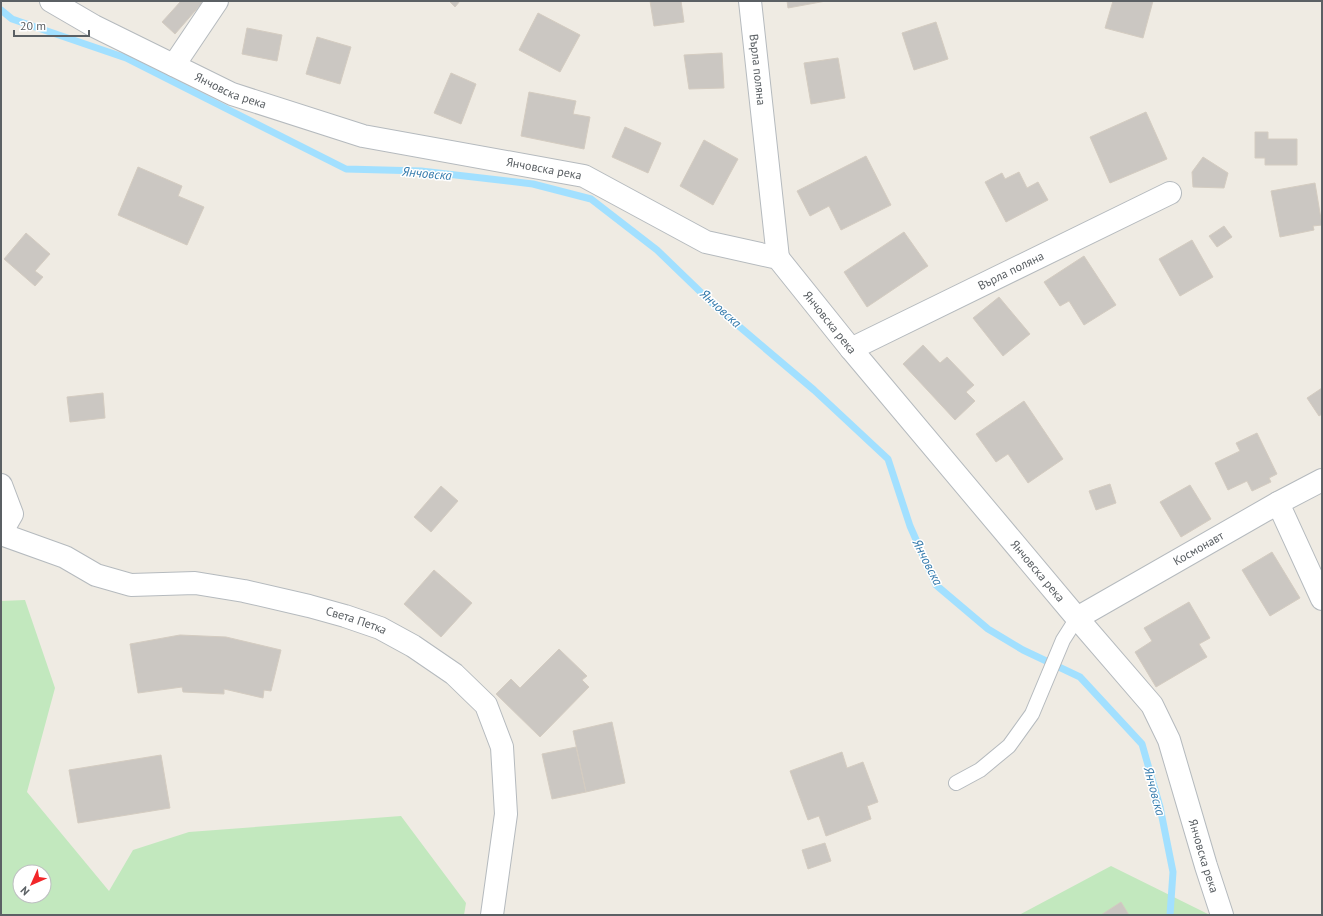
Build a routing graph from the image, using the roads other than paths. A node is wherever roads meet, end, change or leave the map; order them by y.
1 (51, 1) edge
2 (217, 1) edge
3 (750, 1) edge
4 (174, 65) junction
5 (1170, 193) dead end
6 (778, 258) junction
7 (851, 348) junction
8 (1322, 480) edge
9 (1, 485) edge
10 (1278, 503) junction
11 (1, 534) edge
12 (1322, 599) edge
13 (1077, 618) junction
14 (956, 784) dead end
15 (492, 915) edge
16 (1222, 915) edge

1 - 4 street, Янчовска река
2 - 4 street
3 - 6 street, Върла поляна
4 - 6 street, Янчовска река
5 - 7 street, Върла поляна
6 - 7 street, Янчовска река
7 - 13 street, Янчовска река
8 - 10 street, Космонавт
9 - 11 street, Света Петка
10 - 12 street
10 - 13 street, Космонавт
11 - 15 street, Света Петка
13 - 14 lane
13 - 16 street, Янчовска река

